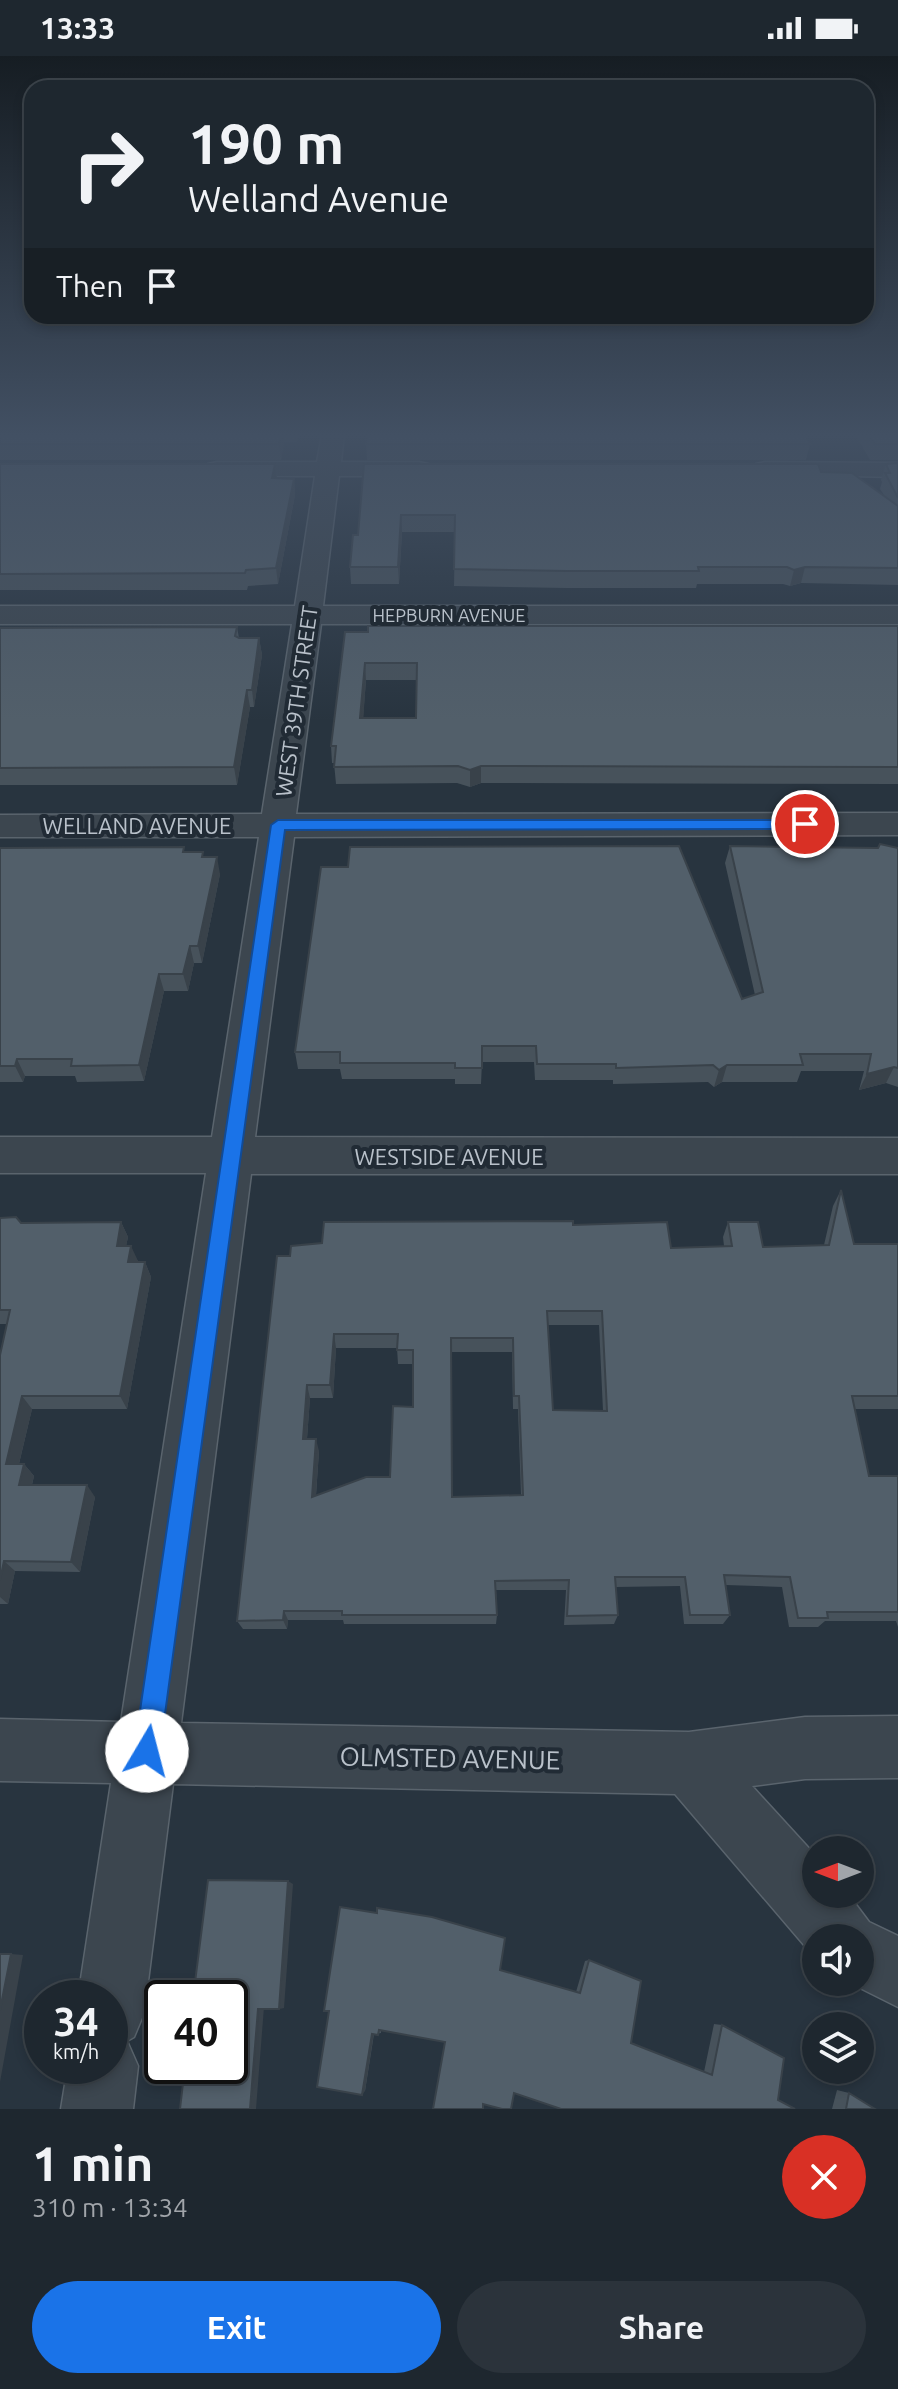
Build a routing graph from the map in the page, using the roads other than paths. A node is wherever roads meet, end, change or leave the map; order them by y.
1 (320, 530) edge
2 (0, 615) edge
3 (308, 615) junction
4 (898, 615) edge
5 (898, 824) edge
6 (278, 825) junction
7 (0, 826) edge
8 (0, 1155) edge
9 (231, 1156) junction
10 (898, 1156) edge
11 (898, 1747) edge
12 (0, 1750) edge
13 (147, 1751) junction
14 (689, 1763) junction
15 (830, 1924) edge
16 (874, 1960) edge
17 (898, 1973) edge
18 (115, 1980) edge
19 (100, 2084) edge
20 (97, 2109) edge

1 - 3 street, WEST 39TH STREET
2 - 3 street, HEPBURN AVENUE
3 - 4 street, HEPBURN AVENUE
3 - 6 street, WEST 39TH STREET
5 - 6 street, WELLAND AVENUE
6 - 7 street, WELLAND AVENUE
6 - 9 street, WEST 39TH STREET
8 - 9 street, WESTSIDE AVENUE
9 - 10 street, WESTSIDE AVENUE
9 - 13 street, WEST 39TH STREET
11 - 14 street, OLMSTED AVENUE
12 - 13 street, OLMSTED AVENUE
13 - 14 street, OLMSTED AVENUE
13 - 18 street, WEST 39TH STREET
14 - 15 street
16 - 17 street
19 - 20 street

